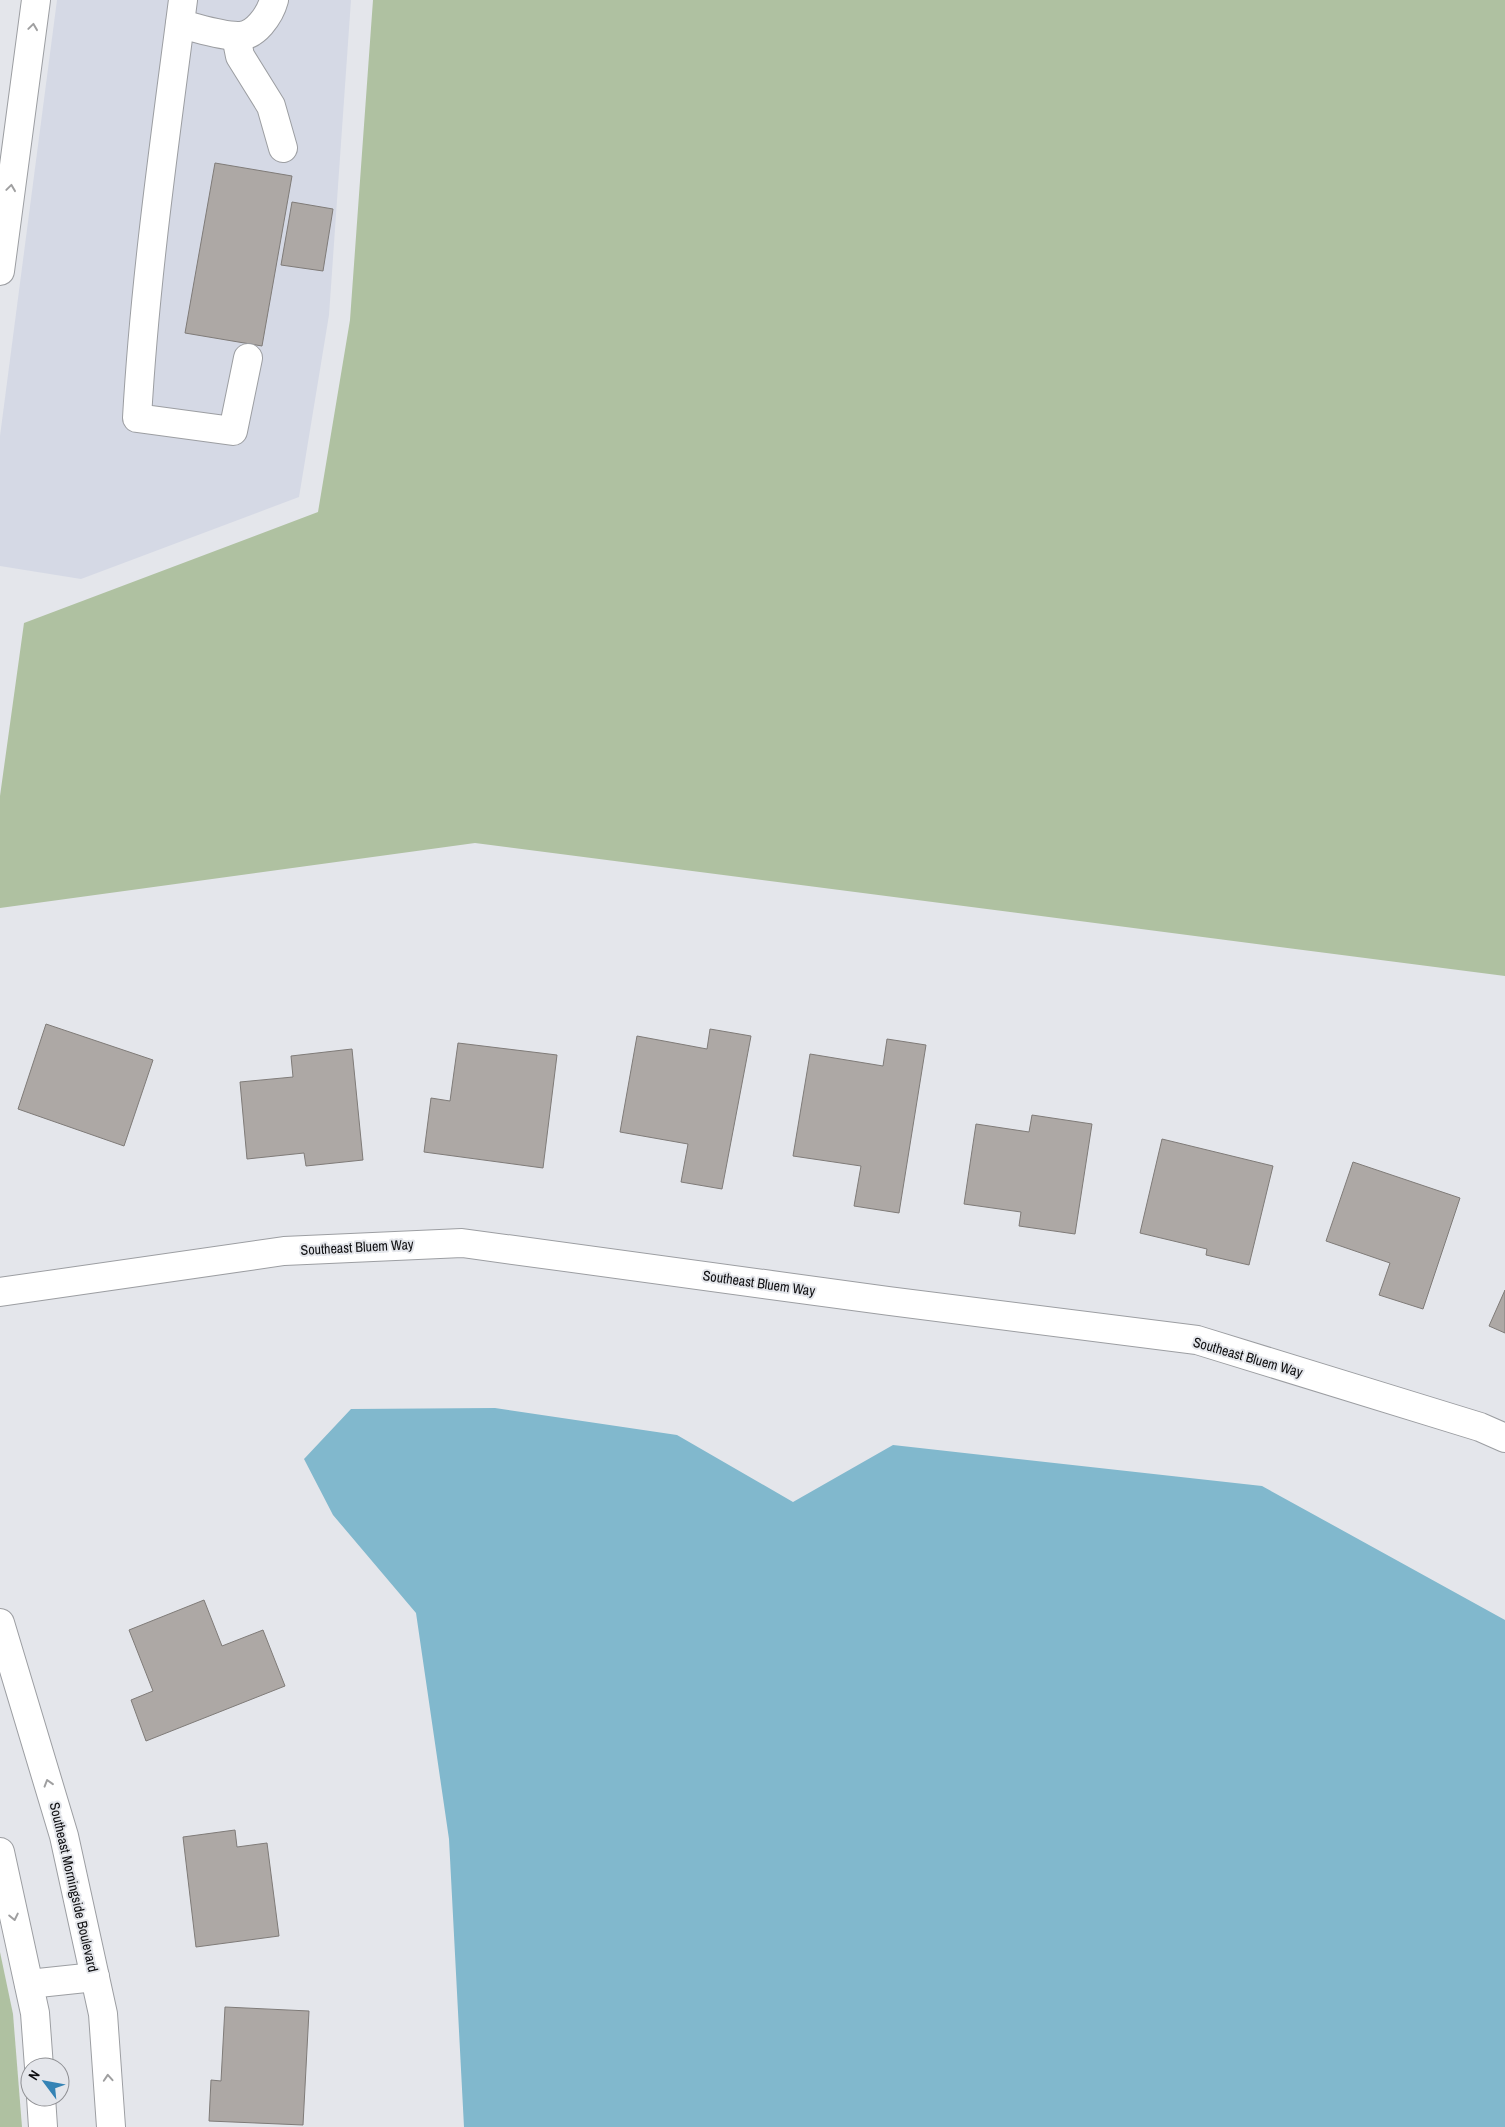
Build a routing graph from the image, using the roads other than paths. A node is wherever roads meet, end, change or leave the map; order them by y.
1 (36, 0) edge
2 (274, 0) edge
3 (181, 12) edge
4 (236, 36) junction
5 (283, 148) dead end
6 (0, 272) edge
7 (248, 358) dead end
8 (0, 1292) edge
9 (1505, 1438) edge
10 (0, 1623) edge
11 (0, 1852) edge
12 (95, 1977) junction
13 (29, 1984) junction
14 (38, 2057) edge
15 (42, 2107) edge
16 (43, 2127) edge
17 (111, 2127) edge

6 -> 1 street
2 - 4 street
3 - 4 street
3 - 7 street
4 - 5 street
8 - 9 street, Southeast Bluem Way
12 -> 10 street, Southeast Morningside Boulevard
11 -> 13 street
12 - 13 street
17 -> 12 street, Southeast Morningside Boulevard
13 - 14 street
15 - 16 street

